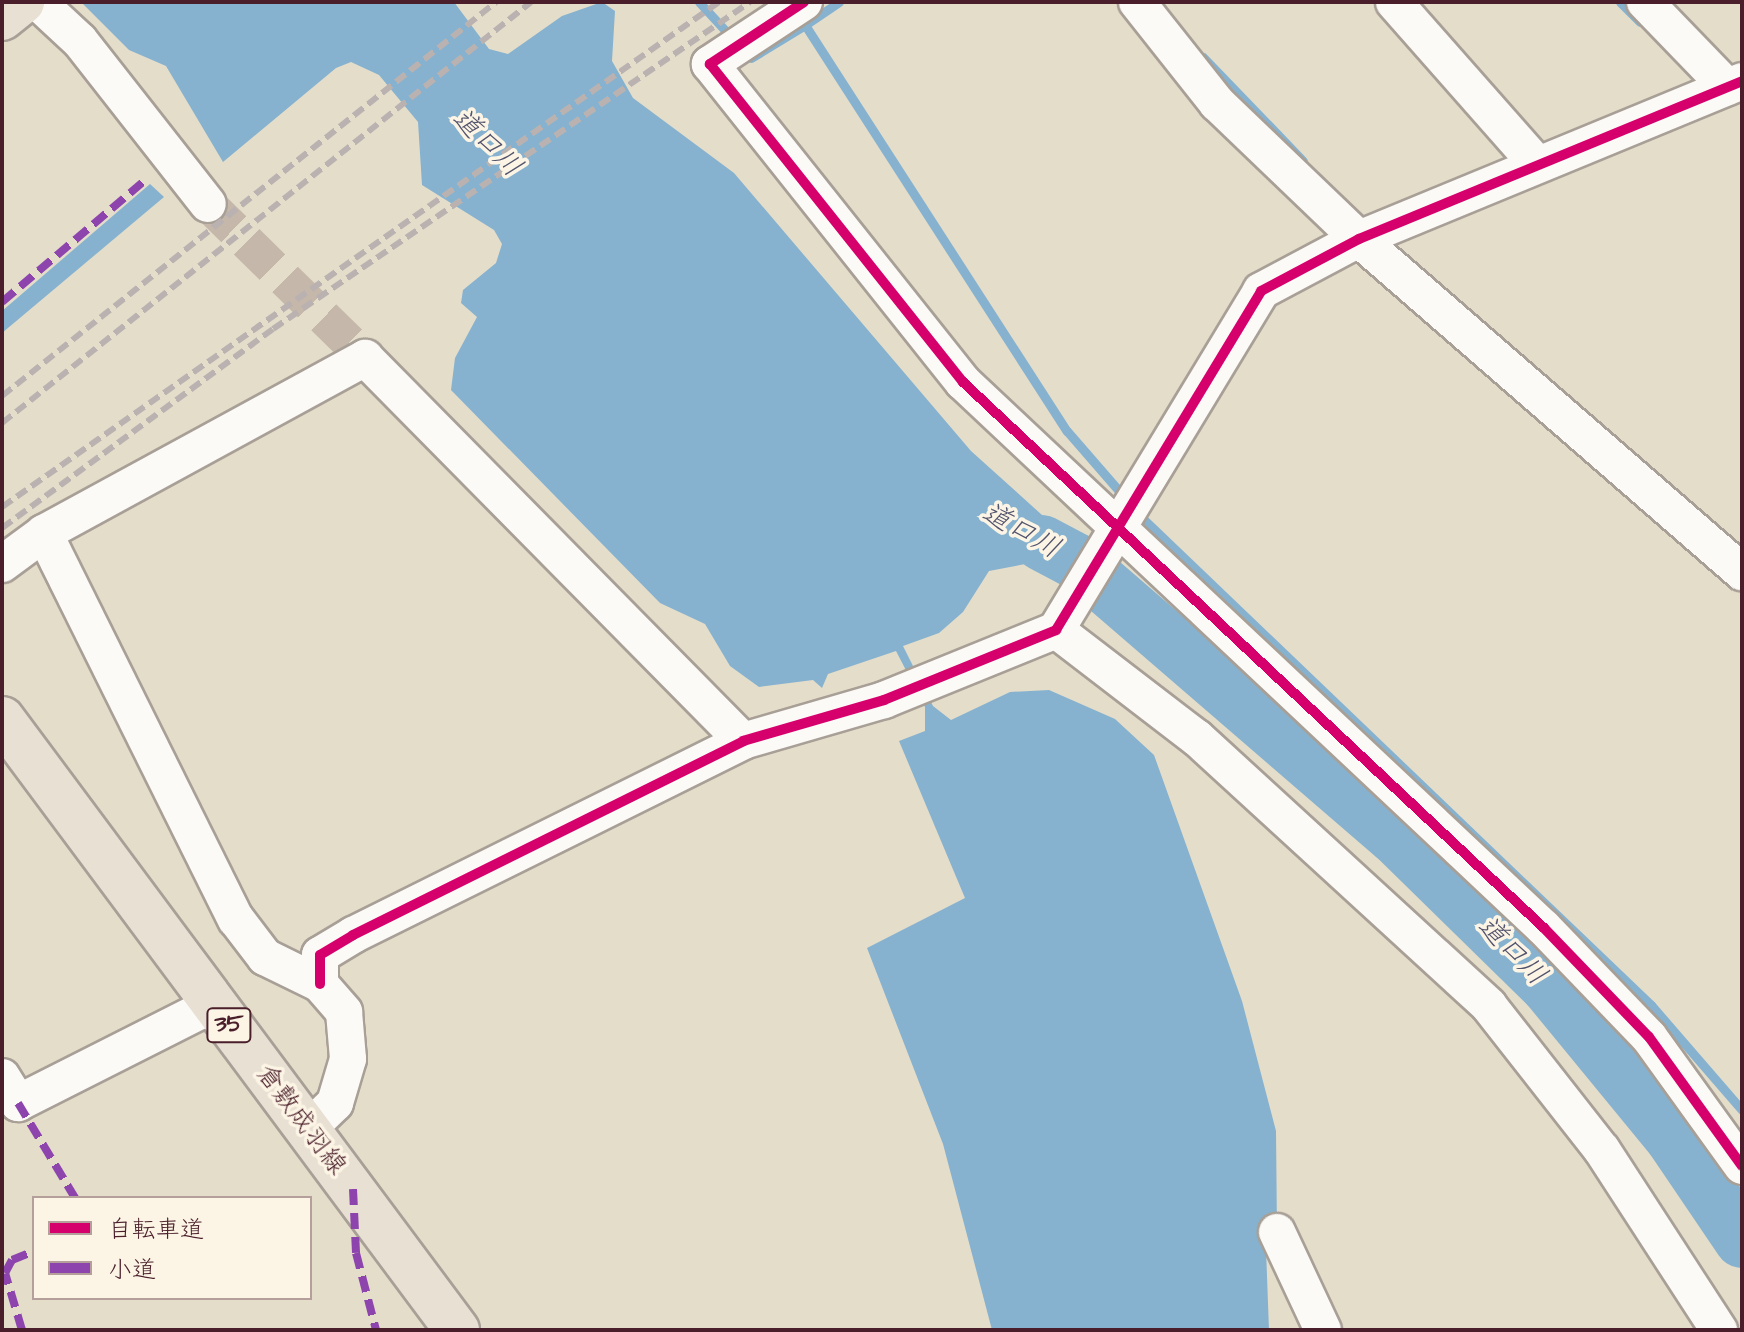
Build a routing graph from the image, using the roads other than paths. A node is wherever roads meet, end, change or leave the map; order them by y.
1 (22, 2) edge
2 (38, 2) edge
3 (804, 2) edge
4 (1137, 2) edge
5 (1394, 2) edge
6 (1645, 2) edge
7 (2, 18) edge
8 (1734, 84) edge
9 (1537, 164) junction
10 (208, 204) tunnel mouth
11 (1370, 234) junction
12 (1130, 515) junction
13 (44, 533) junction
14 (2, 564) edge
15 (1742, 572) edge
16 (1062, 619) junction
17 (2, 719) edge
18 (743, 741) junction
19 (320, 984) junction
20 (214, 1004) junction
21 (2, 1077) edge
22 (308, 1129) junction
23 (1742, 1166) edge
24 (1277, 1232) dead end
25 (457, 1330) edge
26 (1323, 1330) edge
27 (1719, 1330) edge

1 - 7 main road
2 - 10 street
3 - 12 street
4 - 11 street
5 - 9 street
6 - 8 street
8 - 9 street
9 - 11 street
11 - 12 street
11 - 15 street
12 - 16 street
12 - 23 street
13 - 14 street
13 - 18 street
13 - 19 street
16 - 18 street
16 - 27 street
17 - 20 main road, 倉敷成羽線 / 35
18 - 19 street
19 - 22 street
20 - 21 street
20 - 22 main road, 倉敷成羽線 / 35
22 - 25 main road, 倉敷成羽線 / 35
24 - 26 street

